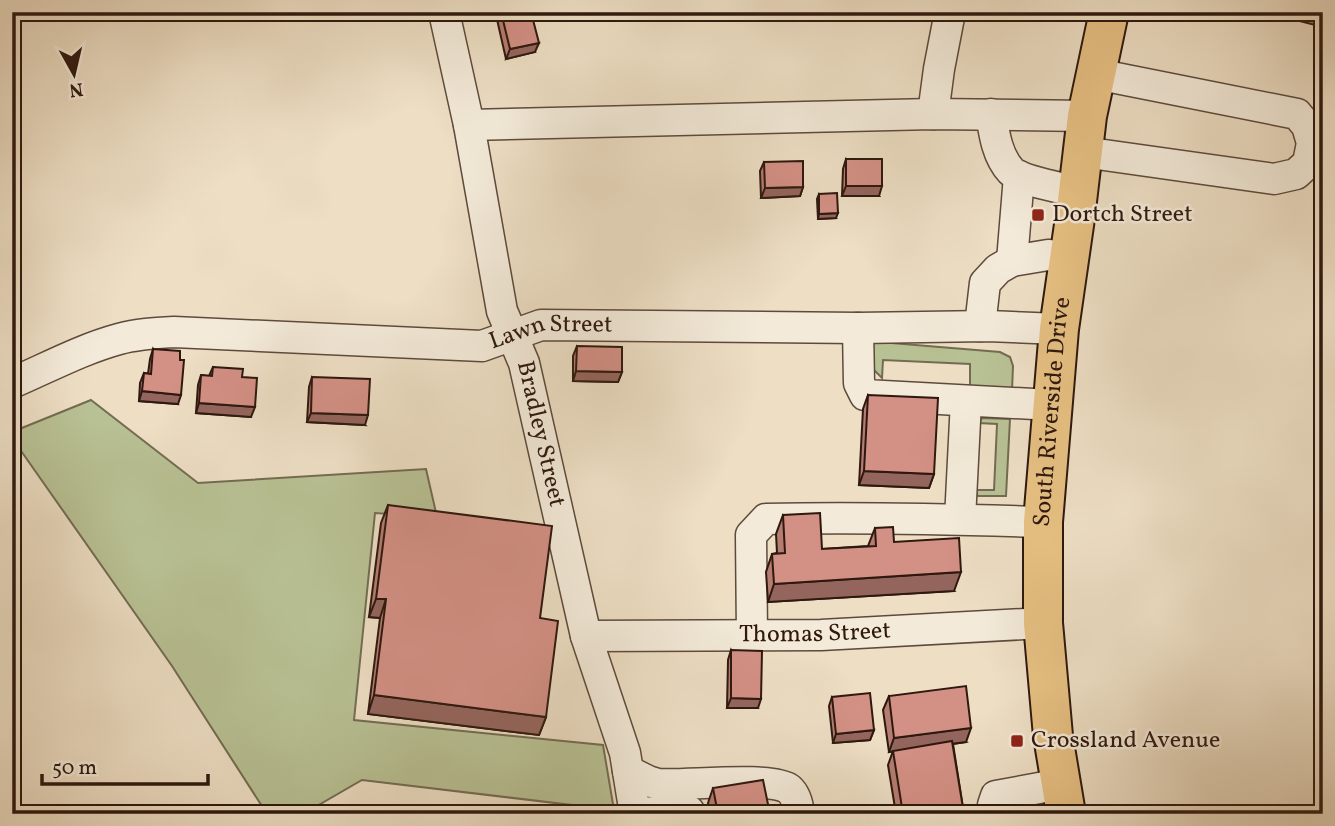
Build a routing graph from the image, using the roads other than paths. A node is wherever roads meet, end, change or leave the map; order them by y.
1 (444, 12) edge
2 (950, 12) edge
3 (1109, 12) edge
4 (1096, 74) junction
5 (933, 114) junction
6 (991, 114) junction
7 (469, 125) junction
8 (1085, 134) junction
9 (1019, 176) junction
10 (1078, 192) junction
11 (1069, 257) junction
12 (1012, 261) junction
13 (980, 326) junction
14 (858, 328) junction
15 (1059, 328) junction
16 (513, 336) junction
17 (12, 383) edge
18 (966, 401) junction
19 (1052, 405) junction
20 (960, 519) junction
21 (1043, 522) junction
22 (1043, 623) junction
23 (586, 636) junction
24 (752, 636) junction
25 (628, 771) junction
26 (1063, 799) edge
27 (635, 813) edge
28 (690, 814) edge
29 (799, 814) edge
30 (993, 814) edge

1 - 7 street, Bradley Street
2 - 5 street
3 - 4 highway, South Riverside Drive
4 - 8 highway, South Riverside Drive
4 - 8 street
5 - 6 street
5 - 7 street
6 - 8 street
6 - 9 street
7 - 16 street, Bradley Street
8 - 10 highway, South Riverside Drive
9 - 10 street
9 - 12 street
10 - 11 highway, South Riverside Drive
11 - 12 street
11 - 15 highway, South Riverside Drive
12 - 13 street
13 - 14 street, Lawn Street
13 - 15 street, Lawn Street
14 - 16 street, Lawn Street
14 - 18 street
15 - 19 highway, South Riverside Drive
16 - 17 street, Lawn Street
16 - 23 street, Bradley Street
18 - 19 street
18 - 20 street
19 - 21 highway, South Riverside Drive
20 - 21 street
20 - 24 street
21 - 22 highway, South Riverside Drive
22 - 24 street, Thomas Street
22 - 26 highway, South Riverside Drive
23 - 24 street, Thomas Street
23 - 25 street, Bradley Street
25 - 27 street, Bradley Street
25 - 29 street
26 - 30 street
27 - 28 street

